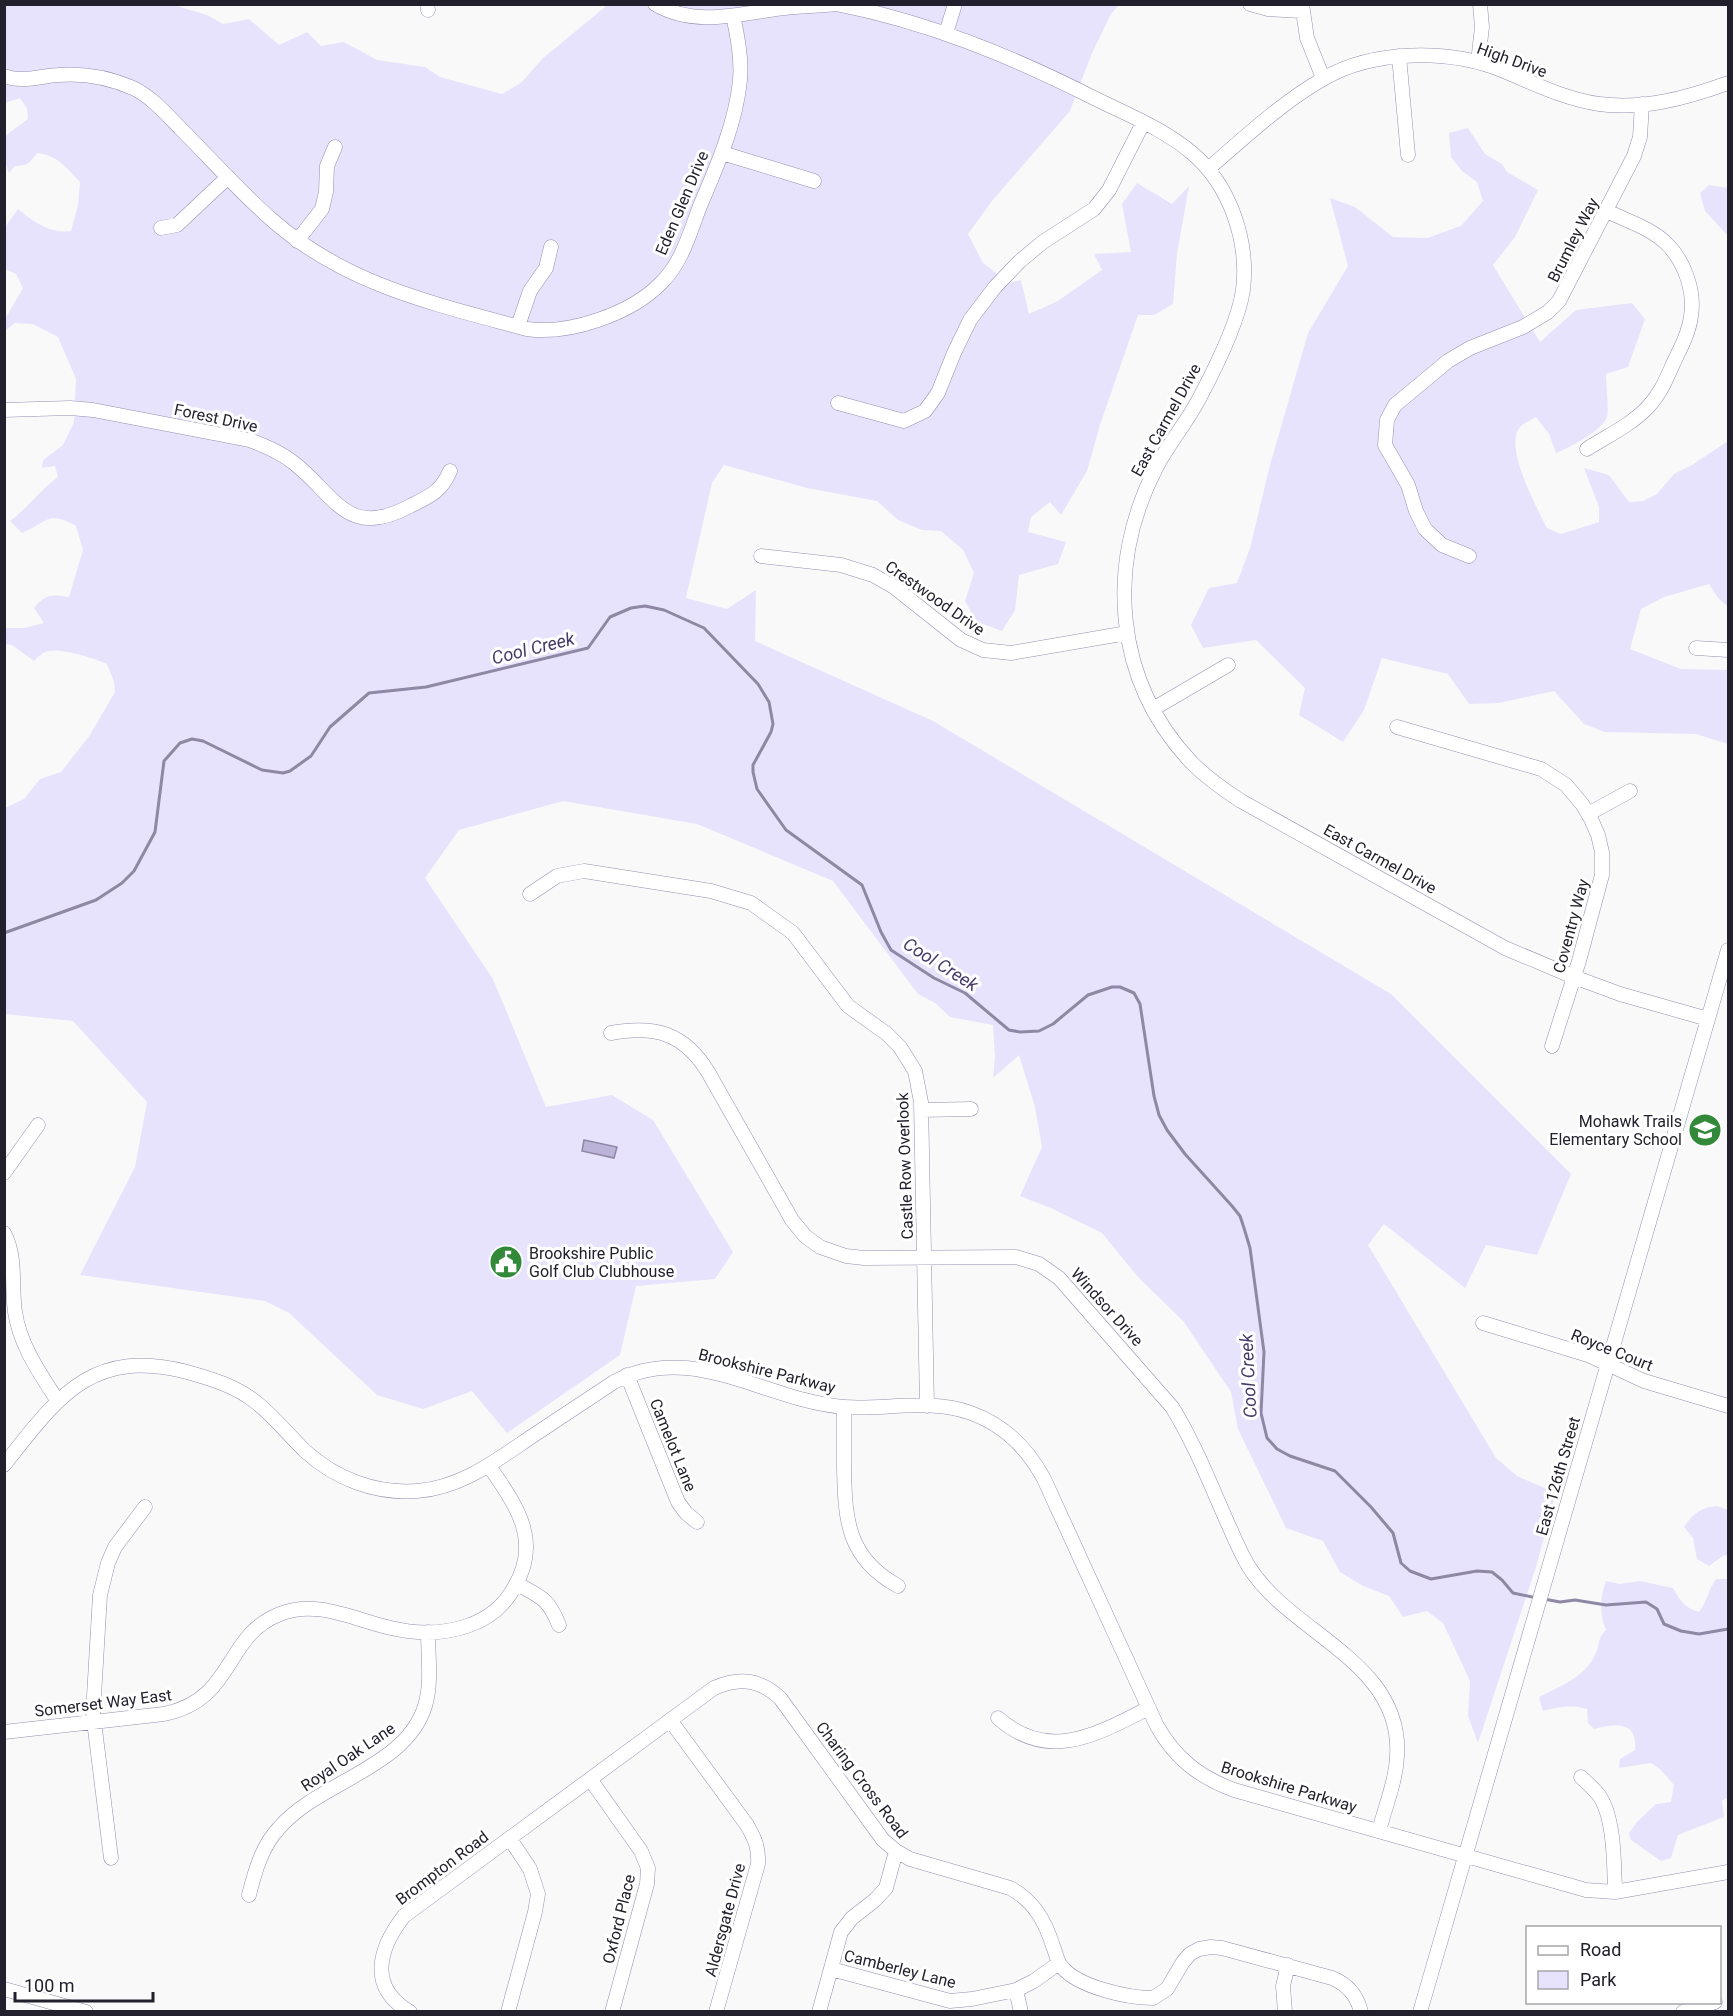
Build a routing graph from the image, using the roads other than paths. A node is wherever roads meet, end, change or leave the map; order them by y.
1 (655, 4) edge
2 (836, 4) edge
3 (956, 4) edge
4 (1250, 4) edge
5 (1480, 4) edge
6 (1302, 8) edge
7 (733, 16) junction
8 (946, 33) junction
9 (1399, 56) junction
10 (1478, 62) junction
11 (4, 76) edge
12 (1323, 78) junction
13 (1728, 83) edge
14 (1641, 104) junction
15 (1143, 123) junction
16 (335, 147) dead end
17 (722, 153) junction
18 (1408, 155) dead end
19 (1208, 169) junction
20 (228, 177) junction
21 (814, 181) dead end
22 (1607, 211) junction
23 (161, 228) dead end
24 (297, 241) junction
25 (551, 247) dead end
26 (518, 326) junction
27 (838, 403) dead end
28 (4, 410) edge
29 (1587, 449) dead end
30 (450, 471) dead end
31 (761, 556) dead end
32 (1468, 556) dead end
33 (1127, 633) junction
34 (1696, 648) dead end
35 (1728, 650) edge
36 (1228, 665) dead end
37 (1153, 709) junction
38 (1397, 727) dead end
39 (1630, 791) dead end
40 (1588, 814) junction
41 (530, 894) dead end
42 (1728, 950) edge
43 (1574, 977) junction
44 (1708, 1019) junction
45 (611, 1033) dead end
46 (1552, 1047) dead end
47 (971, 1109) dead end
48 (921, 1110) junction
49 (38, 1125) dead end
50 (4, 1173) edge
51 (4, 1233) edge
52 (924, 1257) junction
53 (1483, 1323) dead end
54 (1608, 1363) junction
55 (627, 1375) junction
56 (57, 1400) junction
57 (927, 1406) junction
58 (1728, 1406) edge
59 (844, 1407) junction
60 (4, 1465) edge
61 (489, 1466) junction
62 (145, 1507) dead end
63 (697, 1522) dead end
64 (517, 1584) junction
65 (898, 1586) dead end
66 (558, 1625) dead end
67 (428, 1632) junction
68 (1149, 1708) junction
69 (998, 1718) dead end
70 (670, 1720) junction
71 (95, 1722) junction
72 (4, 1732) edge
73 (1581, 1777) dead end
74 (591, 1779) junction
75 (1379, 1831) junction
76 (510, 1839) junction
77 (896, 1851) junction
78 (1465, 1856) junction
79 (111, 1858) dead end
80 (1728, 1872) edge
81 (1615, 1892) junction
82 (249, 1894) dead end
83 (1059, 1963) junction
84 (1288, 1965) junction
85 (831, 1969) junction
86 (4, 1989) edge
87 (1016, 1990) junction
88 (1710, 2004) edge
89 (86, 2012) edge
90 (410, 2012) edge
91 (508, 2012) edge
92 (612, 2012) edge
93 (716, 2012) edge
94 (819, 2012) edge
95 (1021, 2012) edge
96 (1285, 2012) edge
97 (1361, 2012) edge
98 (1420, 2012) edge
99 (1683, 2012) edge

1 - 7 street, East Carmel Drive
2 - 7 street, East Carmel Drive
2 - 8 street, East Carmel Drive
3 - 8 street
4 - 6 street
5 - 10 street
6 - 12 street
7 - 17 street, Eden Glen Drive
8 - 15 street, East Carmel Drive
9 - 10 street, High Drive
9 - 12 street, High Drive
9 - 18 street
10 - 14 street, High Drive
11 - 20 street, Eden Glen Drive
12 - 19 street, High Drive
13 - 14 street, High Drive
14 - 22 street, Brumley Way
15 - 19 street, East Carmel Drive
15 - 27 street
16 - 24 street
17 - 21 street
17 - 26 street, Eden Glen Drive
19 - 33 street, East Carmel Drive
20 - 23 street
20 - 24 street, Eden Glen Drive
22 - 29 street
22 - 32 street, Brumley Way
24 - 26 street, Eden Glen Drive
25 - 26 street
28 - 30 street, Forest Drive
31 - 33 street, Crestwood Drive
33 - 37 street, East Carmel Drive
34 - 35 street
36 - 37 street
37 - 43 street, East Carmel Drive
38 - 40 street, Coventry Way
39 - 40 street
40 - 43 street, Coventry Way
41 - 48 street, Castle Row Overlook
42 - 44 street, East 126th Street
43 - 44 street, East Carmel Drive
43 - 46 street, Coventry Way
44 - 54 street, East 126th Street
45 - 52 street, Windsor Drive
47 - 48 street
48 - 52 street, Castle Row Overlook
49 - 50 street
51 - 56 street
52 - 57 street, Castle Row Overlook
52 - 75 street, Windsor Drive
53 - 54 street, Royce Court
54 - 58 street, Royce Court
54 - 78 street, East 126th Street
55 - 59 street, Brookshire Parkway
55 - 61 street, Brookshire Parkway
55 - 63 street, Camelot Lane
56 - 60 street, Brookshire Parkway
56 - 61 street, Brookshire Parkway
57 - 59 street, Brookshire Parkway
57 - 68 street, Brookshire Parkway
59 - 65 street
61 - 64 street, Somerset Way East
62 - 71 street
64 - 66 street
64 - 67 street, Somerset Way East
67 - 71 street, Somerset Way East
67 - 82 street, Royal Oak Lane
68 - 69 street
68 - 75 street, Brookshire Parkway
70 - 74 street, Charing Cross Road
70 - 77 street, Charing Cross Road
70 - 93 street, Aldersgate Drive
71 - 72 street, Somerset Way East
71 - 79 street
73 - 81 street
74 - 76 street, Brompton Road
74 - 92 street, Oxford Place
75 - 78 street, Brookshire Parkway
76 - 90 street, Brompton Road
76 - 91 street
77 - 83 street, Charing Cross Road
77 - 85 street
78 - 81 street, Brookshire Parkway
78 - 98 street, East 126th Street
80 - 81 street, Brookshire Parkway
83 - 84 street
83 - 87 street, Camberley Lane
84 - 96 street
84 - 97 street
85 - 87 street, Camberley Lane
85 - 94 street
86 - 89 street
87 - 95 street
88 - 99 street

